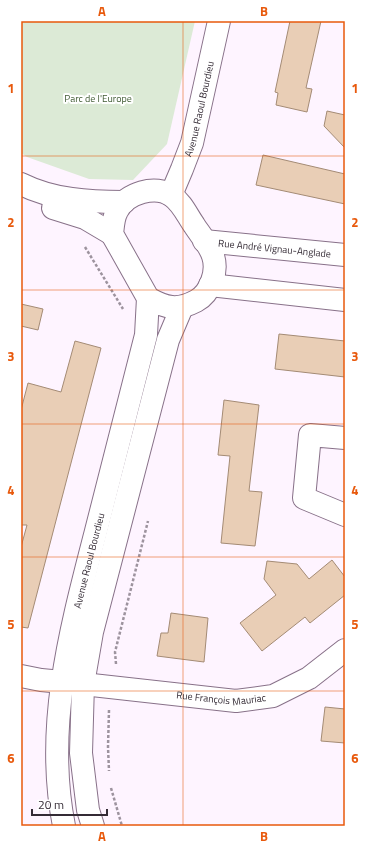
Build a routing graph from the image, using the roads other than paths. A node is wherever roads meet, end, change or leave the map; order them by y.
1 (219, 21) edge
2 (21, 184) edge
3 (171, 194) junction
4 (21, 201) edge
5 (124, 202) junction
6 (112, 234) junction
7 (204, 241) junction
8 (345, 256) edge
9 (210, 285) junction
10 (148, 298) junction
11 (345, 300) edge
12 (182, 307) junction
13 (345, 438) edge
14 (345, 515) edge
15 (345, 650) edge
16 (21, 676) edge
17 (72, 683) junction
18 (64, 826) edge
19 (93, 826) edge

1 - 3 street, Avenue Raoul Bourdieu
2 - 5 street
3 - 5 street
3 - 7 street
4 - 6 street
5 - 6 street
6 - 10 street
7 - 8 street, Rue André Vignau-Anglade
7 - 9 street
9 - 11 street
9 - 12 street
10 - 12 street
10 - 17 street, Avenue Raoul Bourdieu
12 - 17 street, Avenue Raoul Bourdieu
13 - 14 street
15 - 17 street, Rue François Mauriac
16 - 17 street, Rue François Mauriac
17 - 18 street, Avenue Raoul Bourdieu
17 - 19 street, Avenue Raoul Bourdieu

